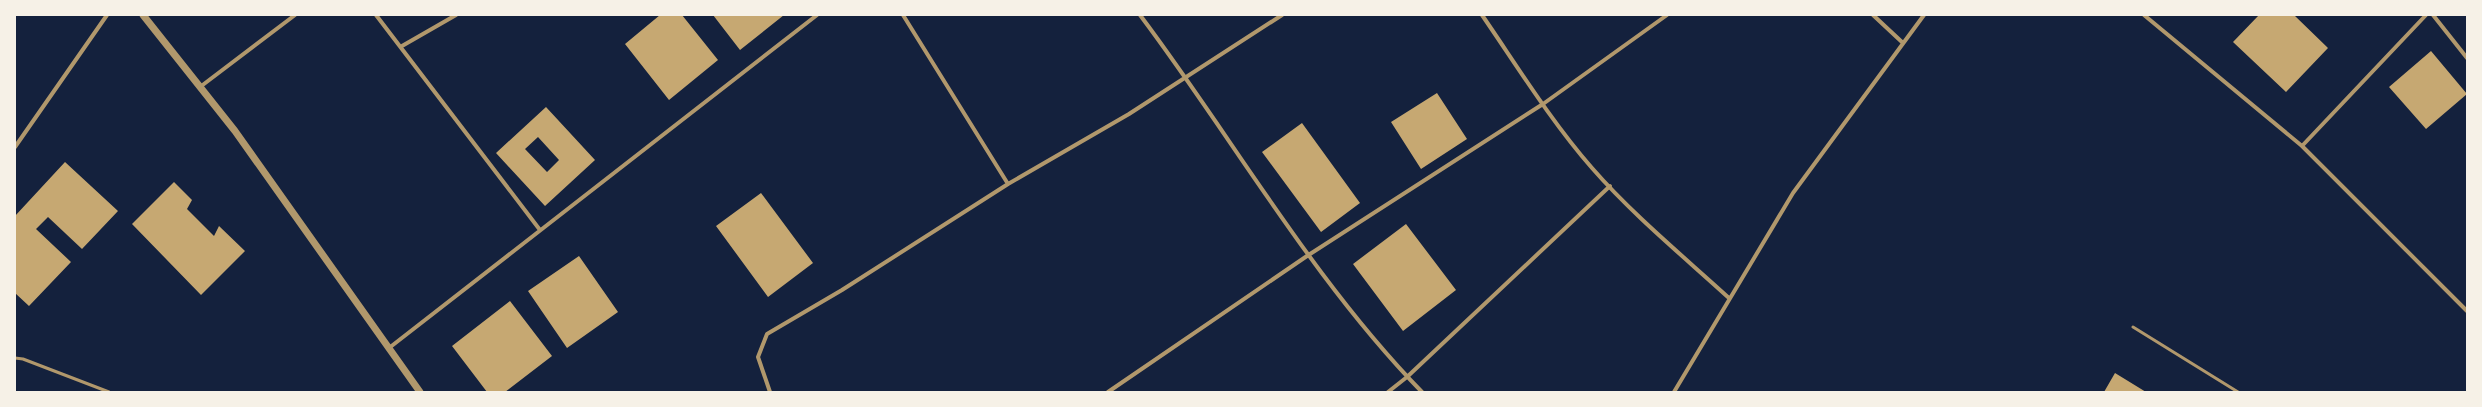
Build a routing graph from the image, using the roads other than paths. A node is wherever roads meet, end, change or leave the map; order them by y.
1 (107, 15) edge
2 (143, 15) edge
3 (295, 15) edge
4 (376, 15) edge
5 (456, 15) edge
6 (817, 15) edge
7 (903, 15) edge
8 (1140, 15) edge
9 (1282, 15) edge
10 (1482, 15) edge
11 (1667, 15) edge
12 (1873, 15) edge
13 (1924, 15) edge
14 (2144, 15) edge
15 (2426, 15) edge
16 (2433, 15) edge
17 (1903, 43) junction
18 (402, 46) junction
19 (2467, 58) edge
20 (1187, 77) junction
21 (200, 87) junction
22 (1543, 104) junction
23 (2302, 146) junction
24 (15, 147) edge
25 (1008, 184) junction
26 (1610, 186) junction
27 (540, 230) junction
28 (1307, 256) junction
29 (1729, 298) junction
30 (2467, 311) edge
31 (2133, 327) dead end
32 (389, 348) junction
33 (15, 358) edge
34 (1407, 377) junction
35 (109, 392) edge
36 (420, 392) edge
37 (770, 392) edge
38 (1108, 392) edge
39 (1388, 392) edge
40 (1422, 392) edge
41 (1674, 392) edge
42 (2238, 392) edge

1 - 24 street
2 - 21 street
3 - 21 street
4 - 18 street
5 - 18 street
6 - 27 street
7 - 25 street
8 - 20 street
9 - 20 street
10 - 22 street
11 - 22 street
12 - 17 street
13 - 17 street
14 - 23 street
15 - 23 street
16 - 19 street
17 - 29 street
18 - 27 street
20 - 25 street
20 - 28 street
21 - 32 street
22 - 26 street
22 - 28 street
23 - 30 street
25 - 37 street
26 - 29 street
26 - 34 street
27 - 32 street
28 - 34 street
28 - 38 street
29 - 41 street
31 - 42 lane
32 - 36 street
33 - 35 lane
34 - 39 street
34 - 40 street

